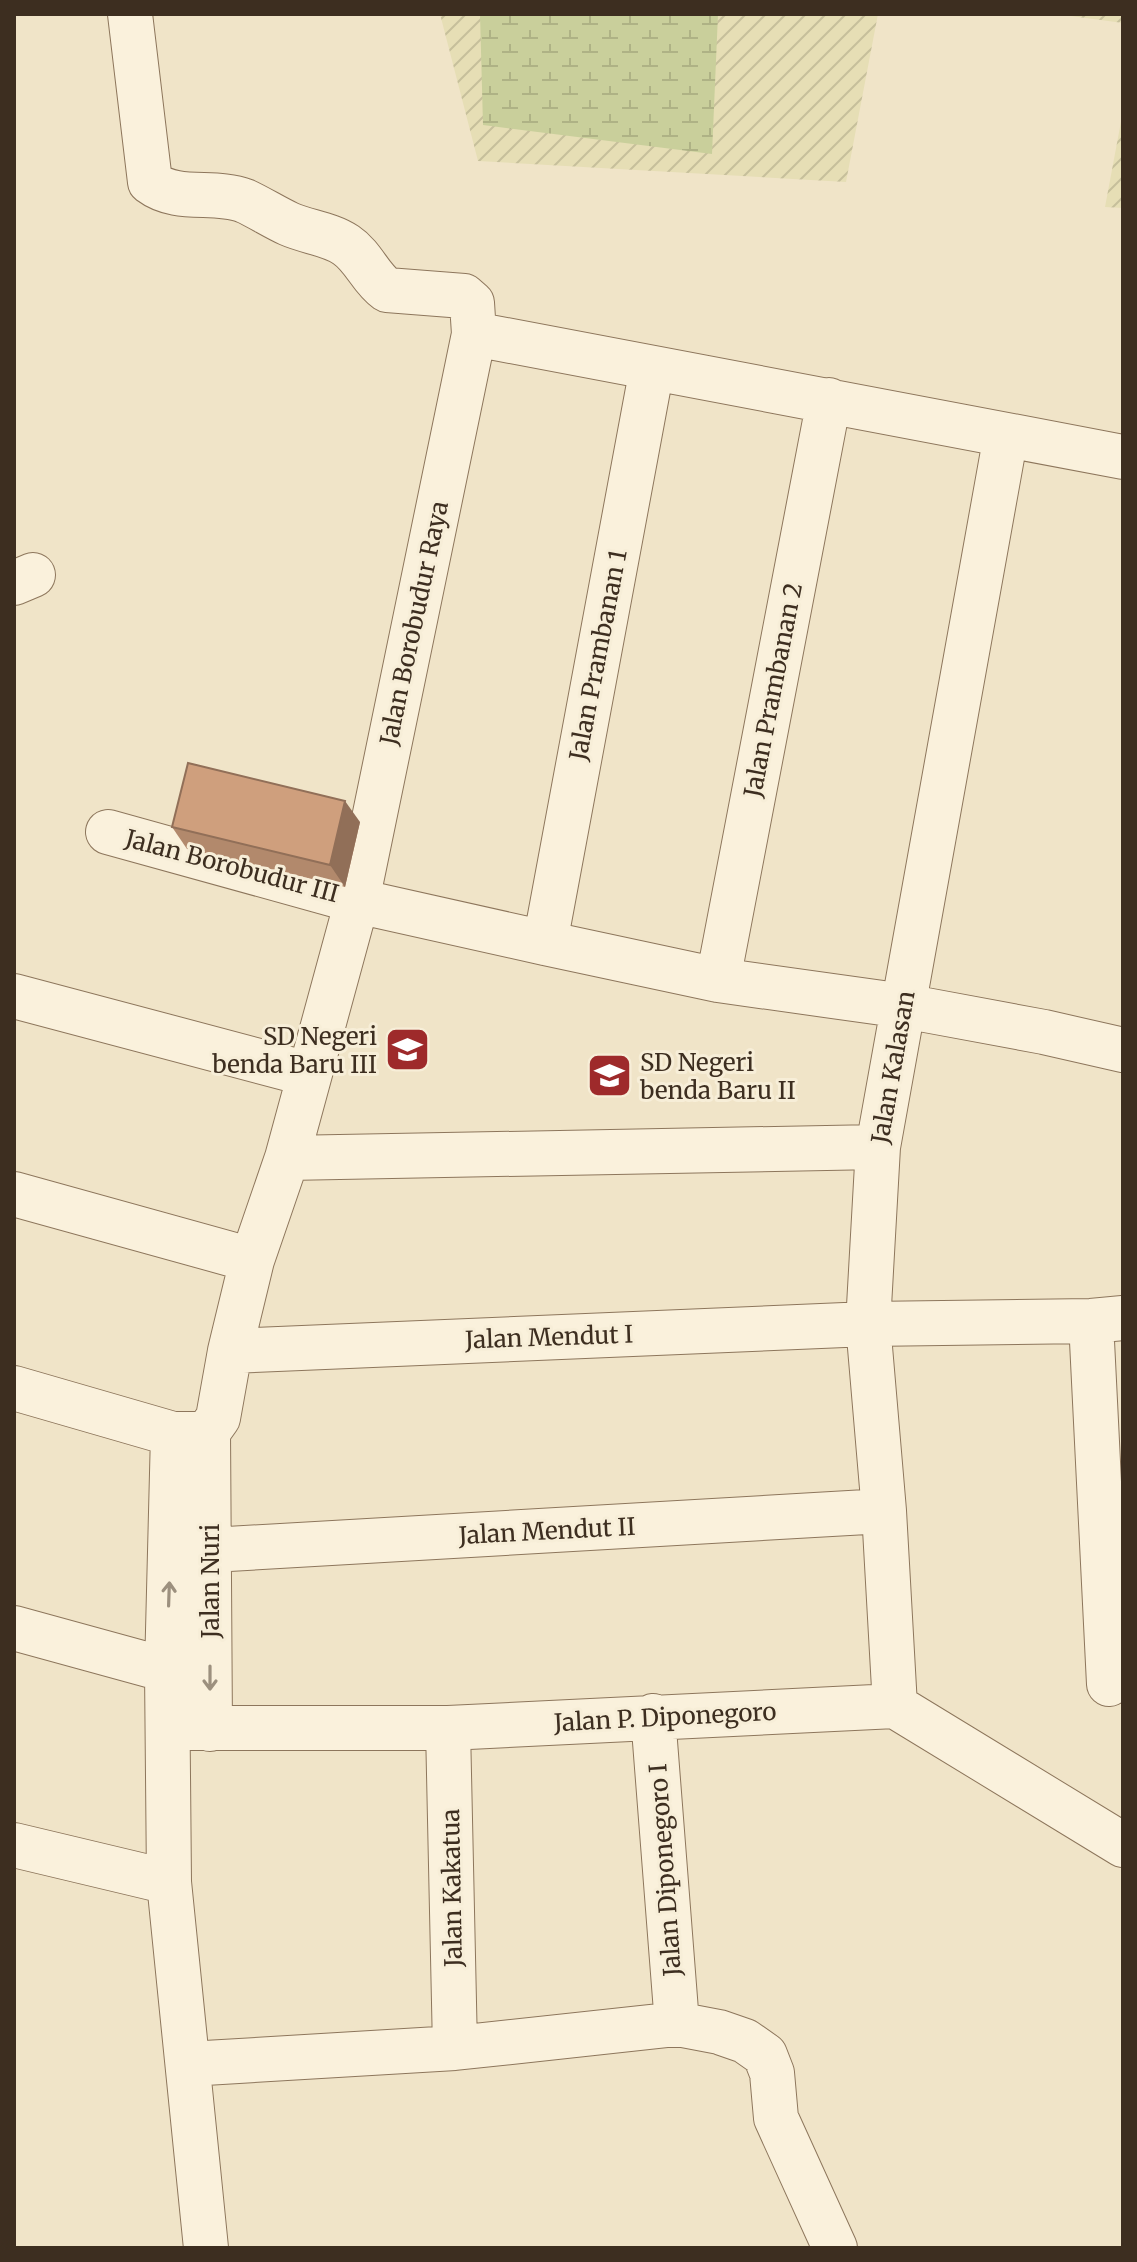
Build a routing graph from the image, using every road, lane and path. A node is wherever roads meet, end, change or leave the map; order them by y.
1 (130, 14) edge
2 (474, 334) junction
3 (652, 368) junction
4 (829, 400) junction
5 (1006, 435) junction
6 (1123, 457) edge
7 (108, 832) dead end
8 (357, 901) junction
9 (545, 943) junction
10 (718, 980) junction
11 (14, 996) edge
12 (904, 1006) junction
13 (1123, 1050) edge
14 (308, 1074) junction
15 (878, 1147) junction
16 (287, 1158) junction
17 (14, 1194) edge
18 (252, 1260) junction
19 (1107, 1319) edge
20 (868, 1324) junction
21 (230, 1351) junction
22 (14, 1388) edge
23 (191, 1433) junction
24 (884, 1511) junction
25 (211, 1550) junction
26 (14, 1628) edge
27 (167, 1670) junction
28 (1109, 1684) dead end
29 (895, 1706) junction
30 (653, 1716) junction
31 (448, 1728) junction
32 (189, 1729) junction
33 (14, 1845) edge
34 (1123, 1845) edge
35 (169, 1882) junction
36 (677, 2024) junction
37 (455, 2048) junction
38 (188, 2064) junction
39 (206, 2248) edge
40 (835, 2248) edge

1 - 2 street
2 - 3 street
2 - 8 street, Jalan Borobudur Raya
3 - 4 street
3 - 9 street, Jalan Prambanan 1
4 - 5 street
4 - 10 street, Jalan Prambanan 2
5 - 6 street
5 - 12 street, Jalan Kalasan
7 - 8 street, Jalan Borobudur III
8 - 9 street, Jalan Borobudur III
8 - 14 street, Jalan Borobudur Raya
9 - 10 street, Jalan Borobudur III
10 - 12 street, Jalan Borobudur III
11 - 14 street
12 - 13 street, Jalan Borobudur III
12 - 15 street, Jalan Kalasan
14 - 16 street, Jalan Borobudur Raya
15 - 16 street
15 - 20 street, Jalan Kalasan
16 - 18 street, Jalan Borobudur Raya
17 - 18 street
18 - 21 street, Jalan Borobudur Raya
19 - 20 street, Jalan Mendut I
19 - 28 street
20 - 21 street, Jalan Mendut I
20 - 24 street, Jalan Kalasan
21 - 23 street, Jalan Borobudur Raya
22 - 23 street
23 - 25 street, Jalan Nuri
27 -> 23 street, Jalan Nuri
24 - 25 street, Jalan Mendut II
24 - 29 street, Jalan Kalasan
25 -> 32 street, Jalan Nuri
26 - 27 street
27 - 32 street, Jalan Nuri
29 - 30 street, Jalan P. Diponegoro
29 - 34 street
30 - 31 street, Jalan P. Diponegoro
30 - 36 street, Jalan Diponegoro I
31 - 32 street, Jalan P. Diponegoro
31 - 37 street, Jalan Kakatua
32 - 35 street
33 - 35 street
35 - 38 street
36 - 37 street
36 - 40 street
37 - 38 street
38 - 39 street

